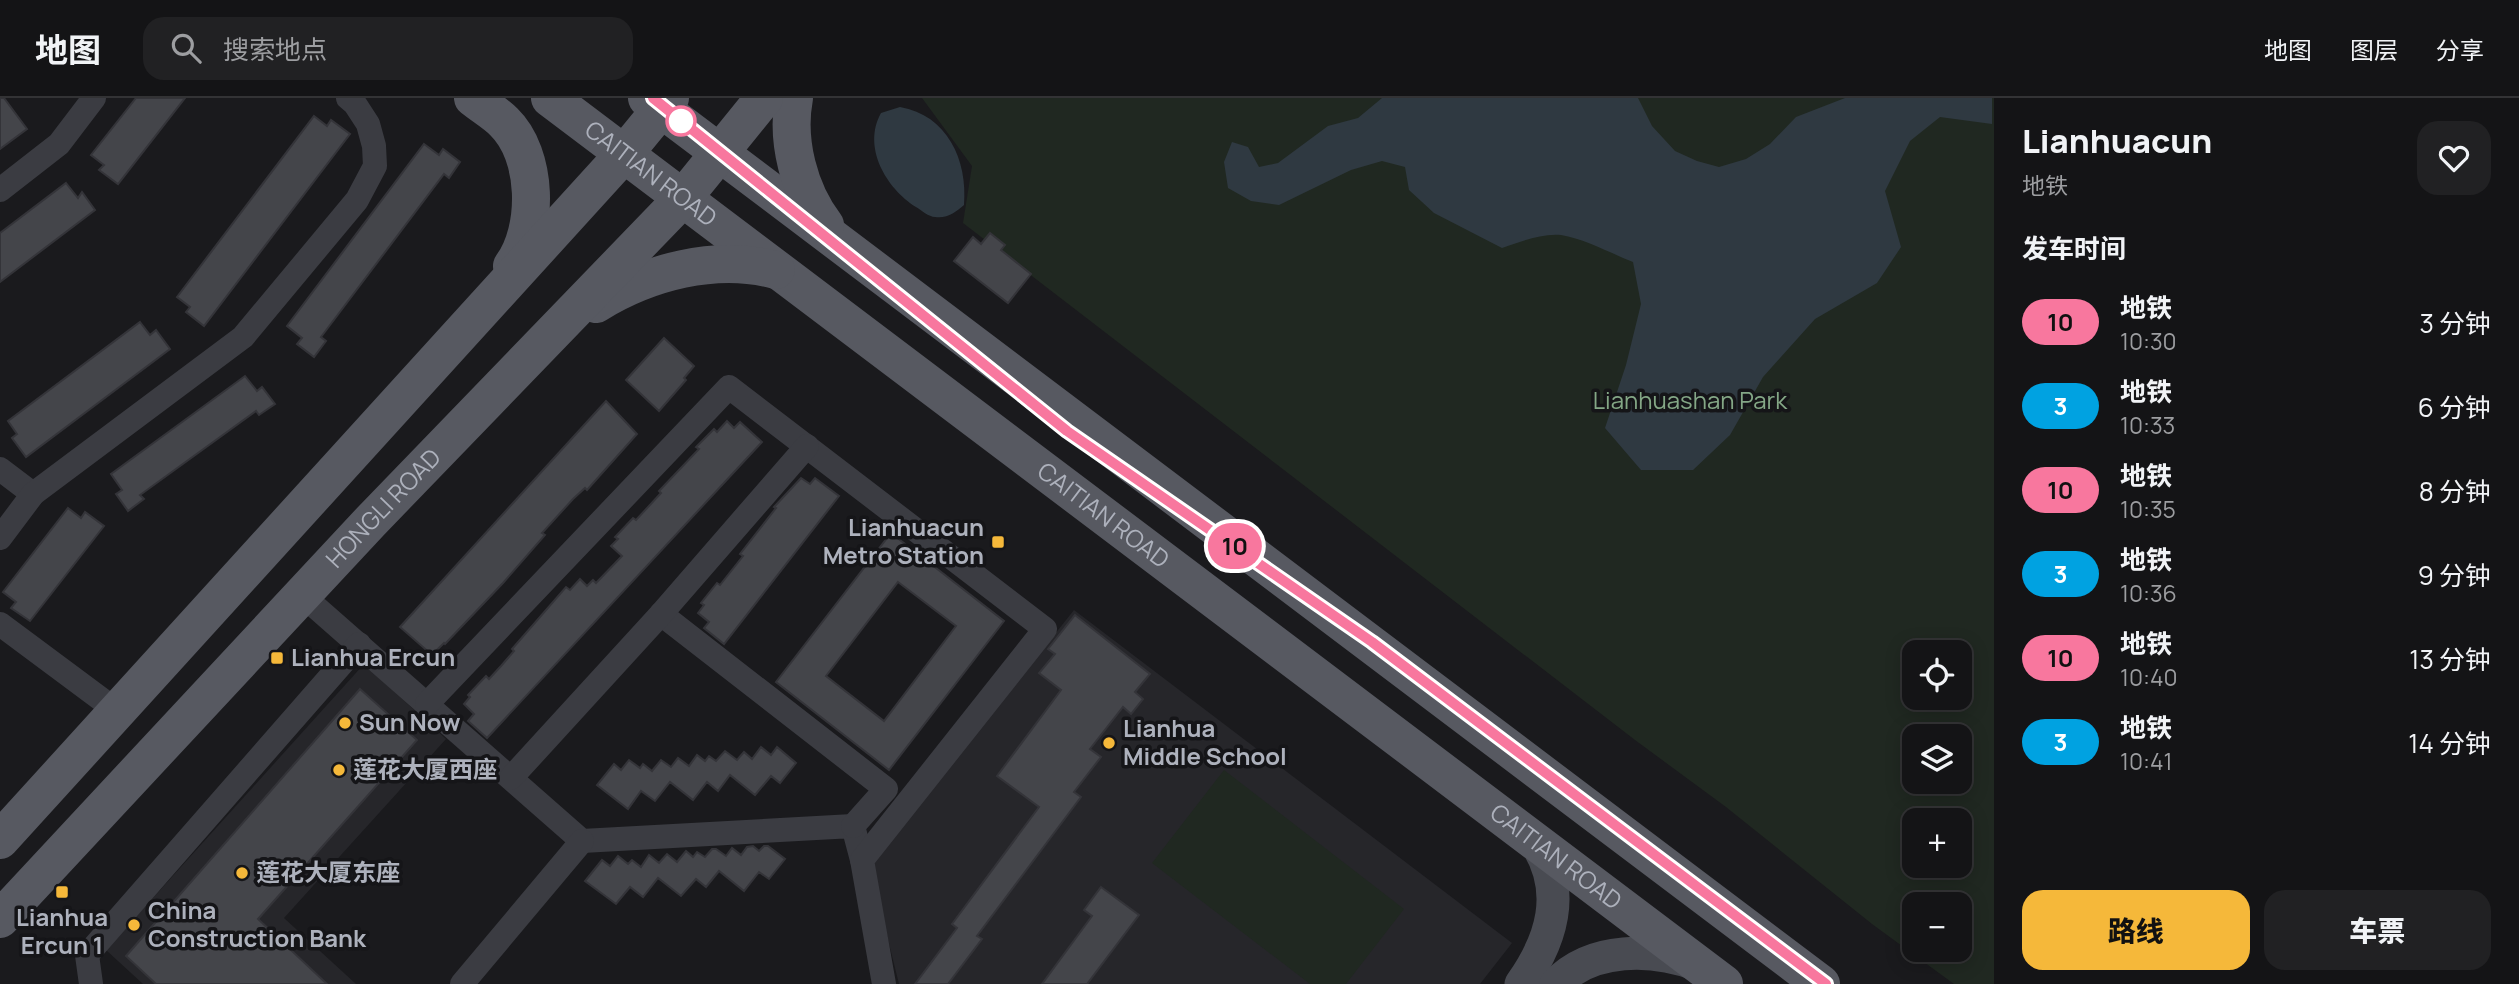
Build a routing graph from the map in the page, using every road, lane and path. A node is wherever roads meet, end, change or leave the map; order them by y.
1 (94, 98) edge
2 (348, 98) edge
3 (473, 98) edge
4 (550, 98) edge
5 (764, 98) edge
6 (794, 98) edge
7 (659, 102) edge
8 (720, 153) junction
9 (624, 154) junction
10 (0, 190) edge
11 (682, 198) junction
12 (839, 243) junction
13 (779, 271) junction
14 (476, 316) junction
15 (538, 348) junction
16 (807, 446) junction
17 (0, 469) edge
18 (326, 482) junction
19 (33, 494) junction
20 (370, 522) junction
21 (0, 538) edge
22 (302, 595) junction
23 (661, 614) junction
24 (0, 624) edge
25 (359, 644) junction
26 (427, 704) junction
27 (117, 711) junction
28 (511, 778) junction
29 (853, 826) junction
30 (0, 840) edge
31 (582, 841) junction
32 (1536, 843) junction
33 (862, 860) junction
34 (0, 919) edge
35 (1712, 975) edge
36 (90, 984) edge
37 (462, 984) edge
38 (884, 984) edge
39 (1521, 984) edge
40 (1556, 984) edge
41 (1821, 984) edge

1 - 10 street
2 - 19 street
3 - 14 main road
4 - 9 main road, CAITIAN ROAD
5 - 8 main road, HONGLI ROAD
6 - 12 main road
7 - 8 main road
7 - 9 main road
8 - 11 main road, HONGLI ROAD
8 - 12 main road
9 - 11 main road, CAITIAN ROAD
9 - 14 main road
11 - 13 main road, CAITIAN ROAD
11 - 15 main road, HONGLI ROAD
12 - 41 main road
13 - 15 main road
13 - 32 main road, CAITIAN ROAD
14 - 18 main road
15 - 20 main road, HONGLI ROAD
16 - 23 street
16 - 26 street
16 - 33 street
17 - 19 street
18 - 20 main road
18 - 27 main road
19 - 21 street
20 - 22 main road, HONGLI ROAD
22 - 25 street
22 - 34 main road, HONGLI ROAD
23 - 28 street
23 - 29 street
24 - 27 street
25 - 26 street
25 - 36 street
26 - 28 street
27 - 30 main road
28 - 31 street
29 - 31 street
29 - 33 street
31 - 37 street
32 - 35 main road, CAITIAN ROAD
32 - 39 main road
33 - 38 street
35 - 40 main road

